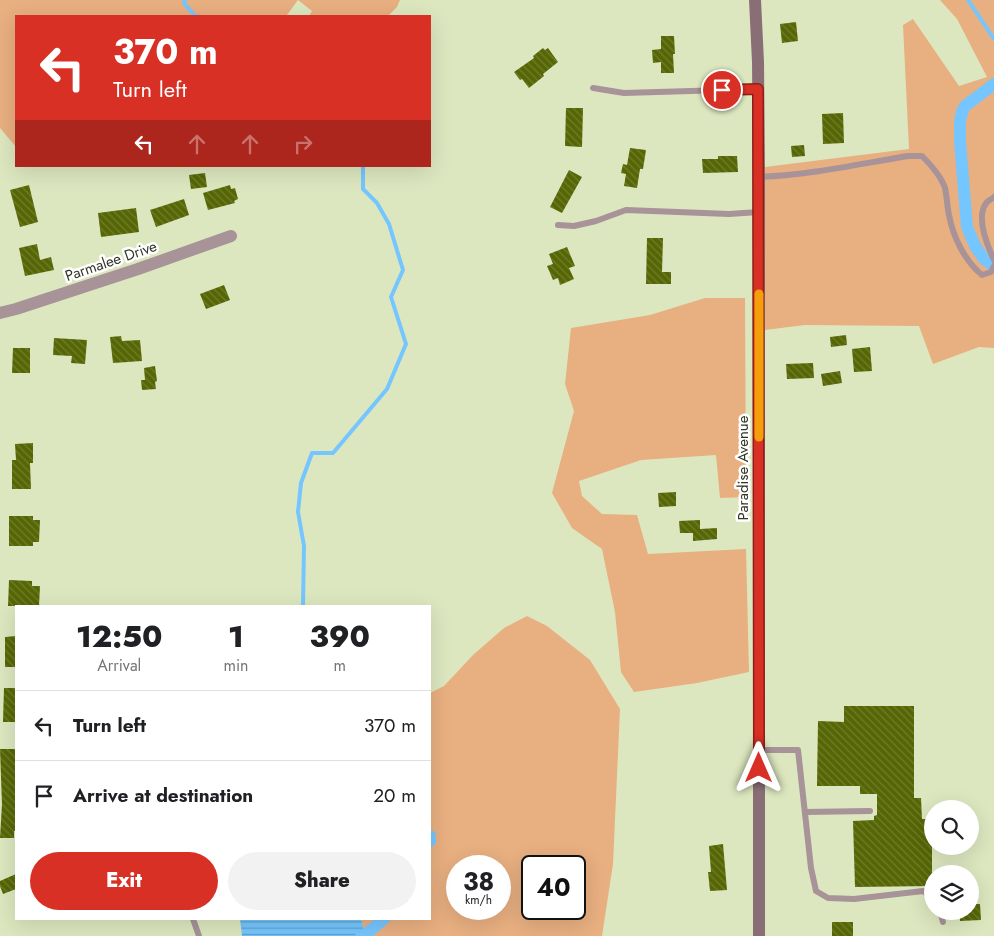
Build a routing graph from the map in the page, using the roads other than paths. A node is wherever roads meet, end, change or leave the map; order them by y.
1 (755, 0) edge
2 (593, 88) dead end
3 (758, 89) junction
4 (759, 178) junction
5 (994, 197) edge
6 (759, 212) junction
7 (558, 225) dead end
8 (231, 236) dead end
9 (994, 260) edge
10 (994, 266) edge
11 (0, 312) edge
12 (759, 750) junction
13 (870, 811) dead end
14 (805, 812) junction
15 (924, 892) edge
16 (193, 920) edge
17 (199, 936) edge
18 (759, 936) edge

1 - 3 street, Paradise Avenue
2 - 3 lane
3 - 4 street, Paradise Avenue
4 - 6 street, Paradise Avenue
4 - 10 lane
5 - 9 lane
6 - 7 lane
6 - 12 street, Paradise Avenue
8 - 11 street, Parmalee Drive
12 - 14 lane
12 - 18 street, Paradise Avenue
13 - 14 lane
14 - 15 lane
16 - 17 lane

